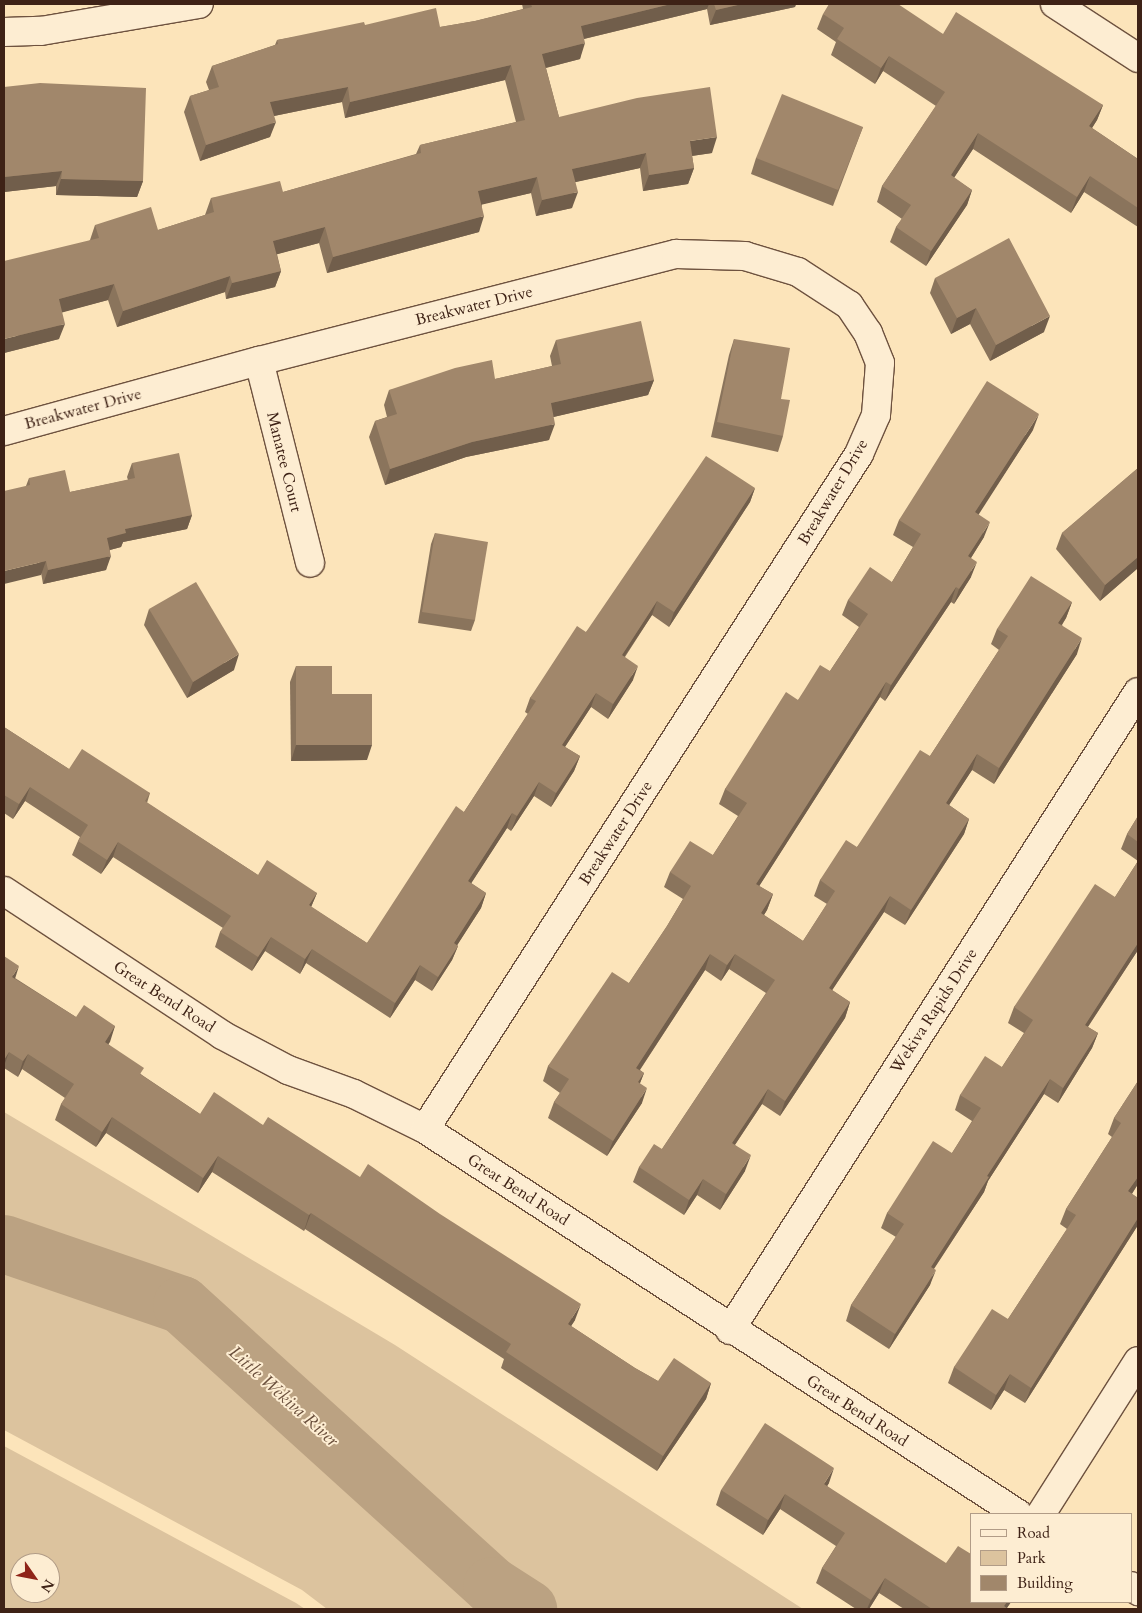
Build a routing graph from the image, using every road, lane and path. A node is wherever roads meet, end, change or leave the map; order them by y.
1 (199, 4) edge
2 (1055, 4) edge
3 (4, 32) edge
4 (1138, 58) edge
5 (259, 361) junction
6 (4, 431) edge
7 (310, 563) dead end
8 (1138, 692) edge
9 (4, 892) edge
10 (425, 1130) junction
11 (730, 1330) junction
12 (1138, 1361) edge
13 (1016, 1513) edge
14 (1042, 1513) edge

1 - 3 street
2 - 4 street
5 - 6 street, Breakwater Drive
5 - 7 street, Manatee Court
5 - 10 street, Breakwater Drive
8 - 11 street, Wekiva Rapids Drive
9 - 10 street, Great Bend Road
10 - 11 street, Great Bend Road
11 - 13 street, Great Bend Road
12 - 14 street

